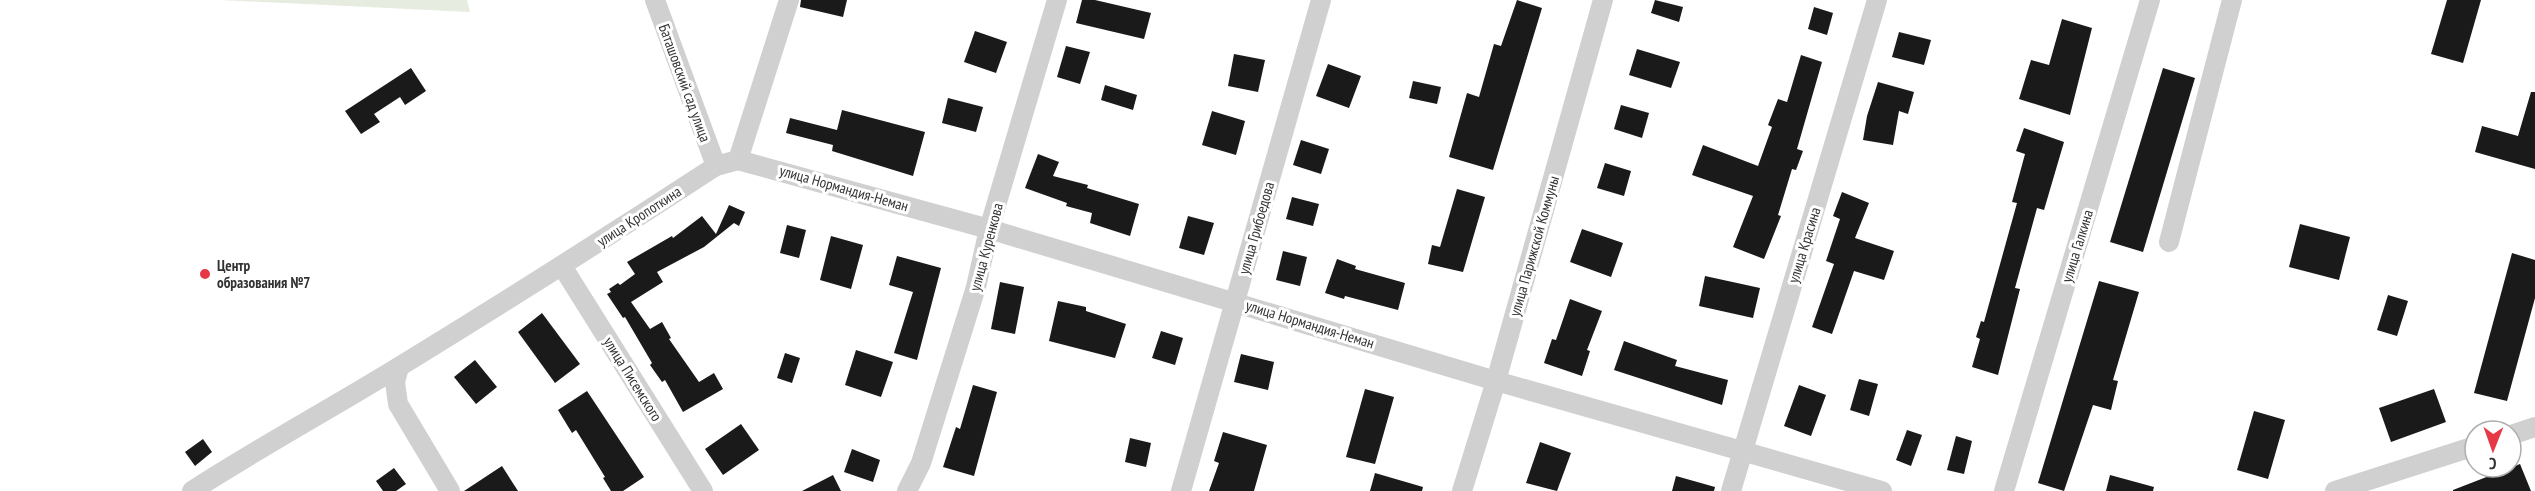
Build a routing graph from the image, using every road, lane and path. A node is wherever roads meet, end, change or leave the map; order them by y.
1 (655, 0) edge
2 (789, 0) edge
3 (1057, 0) edge
4 (1321, 0) edge
5 (1602, 0) edge
6 (1877, 0) edge
7 (2150, 0) edge
8 (2232, 0) edge
9 (738, 160) junction
10 (716, 166) junction
11 (989, 229) junction
12 (2169, 242) dead end
13 (562, 266) junction
14 (1235, 302) junction
15 (399, 367) junction
16 (1496, 381) junction
17 (2463, 450) edge
18 (1742, 451) junction
19 (192, 491) edge
20 (450, 491) edge
21 (704, 491) edge
22 (907, 491) edge
23 (1181, 491) edge
24 (1462, 491) edge
25 (1731, 491) edge
26 (1882, 491) edge
27 (2004, 491) edge
28 (2335, 491) edge

1 - 10 street, Баташовский сад улица
2 - 9 street
3 - 11 street, улица Куренкова
4 - 14 street, улица Грибоедова
5 - 16 street, улица Парижской Коммуны
6 - 18 street, улица Красина
7 - 27 street, улица Галкина
8 - 12 street
9 - 10 street, улица Кропоткина
9 - 11 street, улица Нормандия-Неман
10 - 13 street, улица Кропоткина
11 - 14 street, улица Нормандия-Неман
11 - 22 street, улица Куренкова
13 - 15 street, улица Кропоткина
13 - 21 street, улица Писемского
14 - 16 street, улица Нормандия-Неман
14 - 23 street, улица Грибоедова
15 - 19 street, улица Кропоткина
15 - 20 street
16 - 18 street, улица Нормандия-Неман
16 - 24 street, улица Парижской Коммуны
17 - 28 street
18 - 25 street, улица Красина
18 - 26 street, улица Нормандия-Неман

